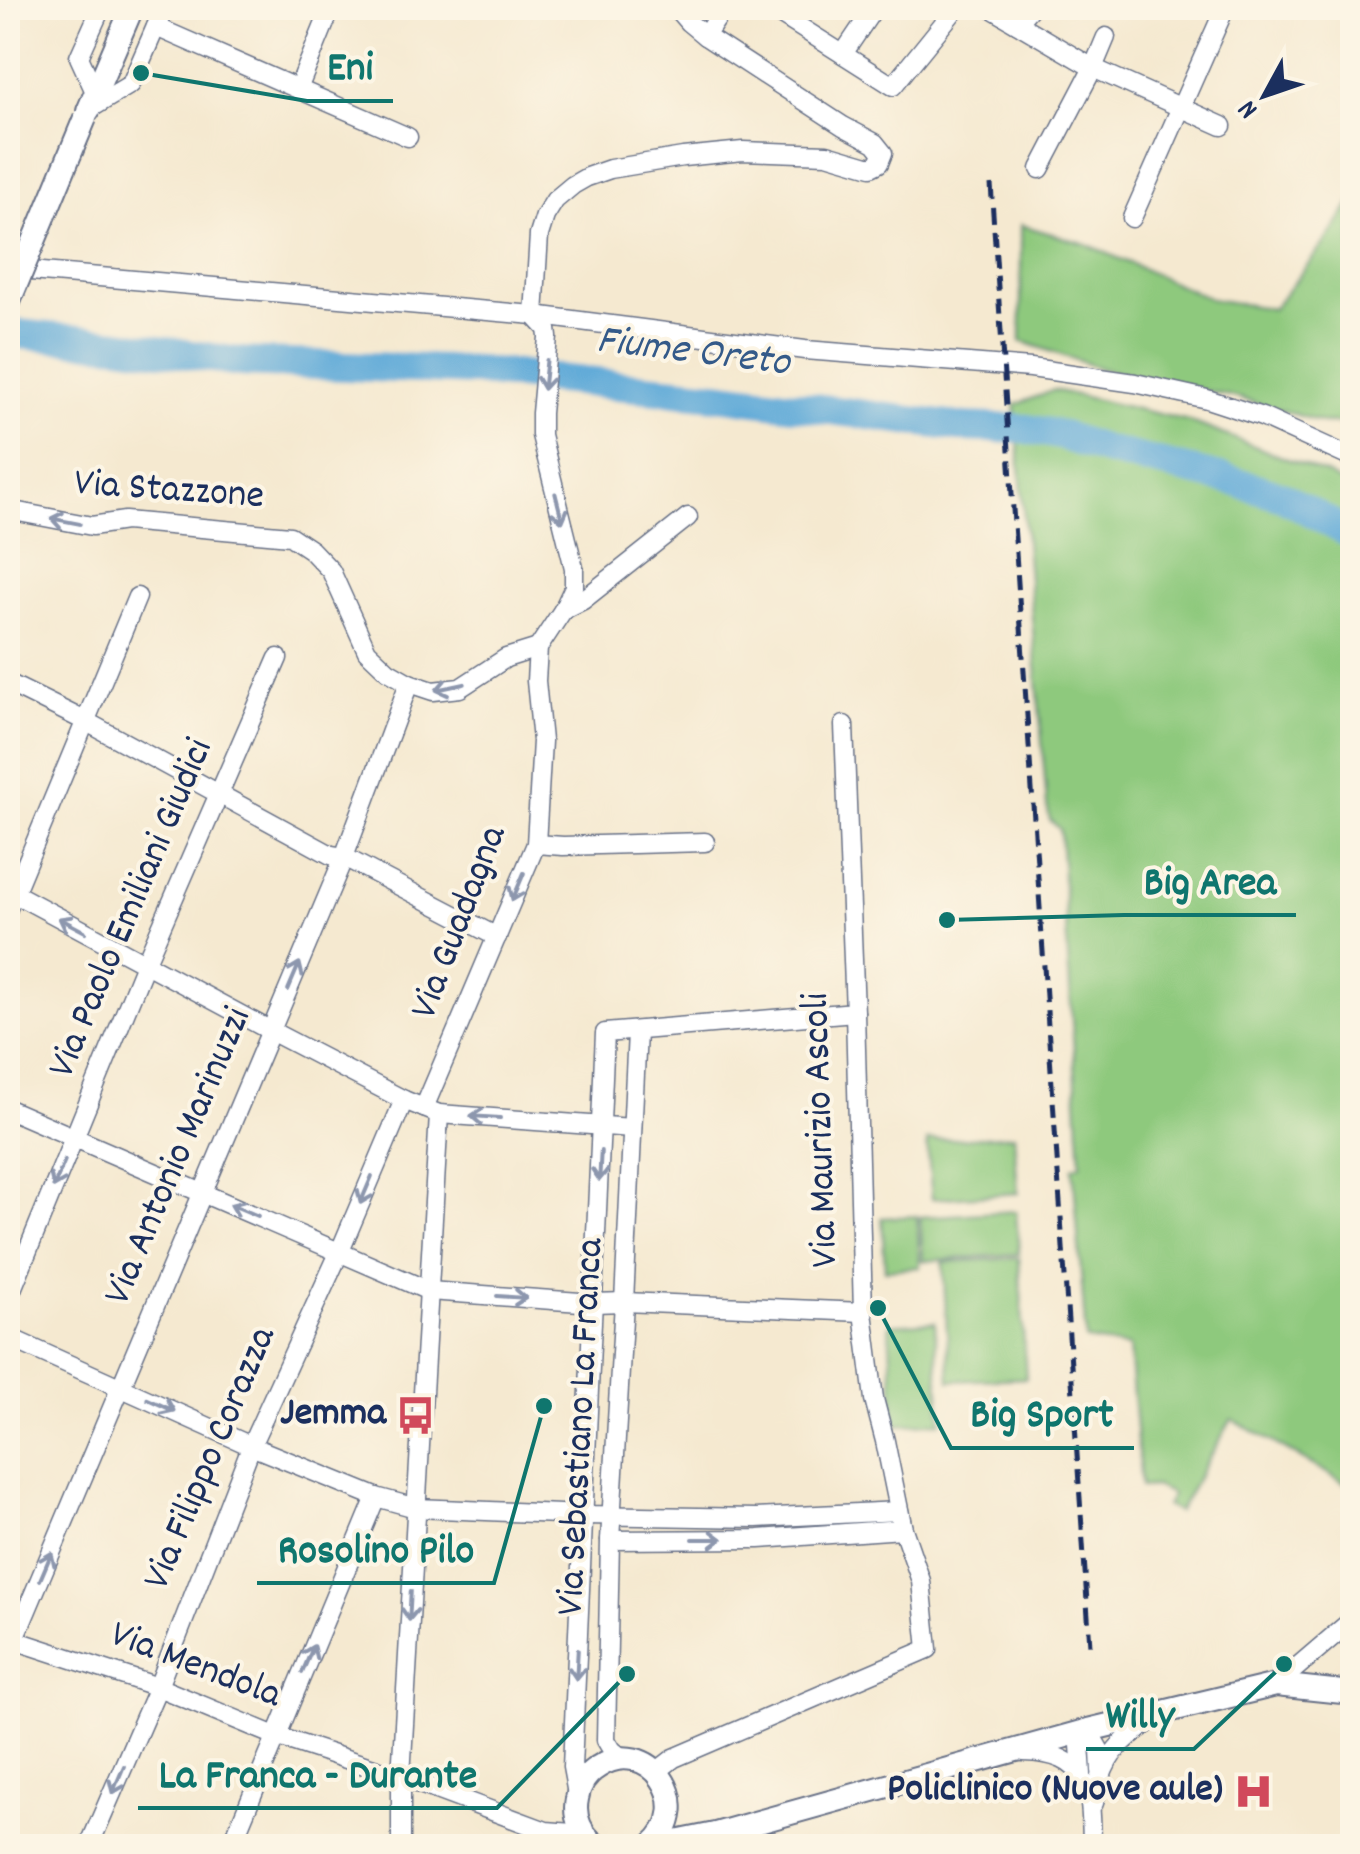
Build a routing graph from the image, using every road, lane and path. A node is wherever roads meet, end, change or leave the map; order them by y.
1 (100, 8) edge
2 (132, 8) edge
3 (164, 8) edge
4 (332, 8) edge
5 (676, 8) edge
6 (724, 8) edge
7 (770, 8) edge
8 (874, 8) edge
9 (956, 8) edge
10 (990, 8) edge
11 (1030, 8) edge
12 (1224, 8) edge
13 (798, 15) edge
14 (1017, 23) junction
15 (156, 27) junction
16 (705, 36) junction
17 (1106, 37) dead end
18 (843, 54) junction
19 (1093, 68) junction
20 (298, 88) junction
21 (89, 107) junction
22 (1181, 107) junction
23 (1222, 126) dead end
24 (408, 137) dead end
25 (1040, 168) dead end
26 (1132, 218) dead end
27 (8, 269) edge
28 (8, 304) edge
29 (534, 315) junction
30 (1352, 458) edge
31 (8, 510) edge
32 (688, 517) dead end
33 (137, 597) dead end
34 (564, 610) junction
35 (538, 648) junction
36 (278, 658) dead end
37 (8, 683) edge
38 (408, 683) junction
39 (85, 721) junction
40 (844, 725) dead end
41 (220, 794) junction
42 (705, 842) dead end
43 (536, 844) junction
44 (344, 857) junction
45 (10, 897) edge
46 (496, 937) junction
47 (145, 964) junction
48 (855, 1012) junction
49 (270, 1031) junction
50 (636, 1032) junction
51 (404, 1100) junction
52 (8, 1109) edge
53 (431, 1111) junction
54 (602, 1126) junction
55 (632, 1128) junction
56 (74, 1138) junction
57 (202, 1192) junction
58 (340, 1251) junction
59 (429, 1291) junction
60 (8, 1299) edge
61 (624, 1302) junction
62 (594, 1304) junction
63 (863, 1312) junction
64 (8, 1338) edge
65 (121, 1387) junction
66 (251, 1446) junction
67 (376, 1497) junction
68 (416, 1508) junction
69 (584, 1515) junction
70 (612, 1515) junction
71 (901, 1520) junction
72 (610, 1540) junction
73 (1352, 1620) edge
74 (10, 1644) edge
75 (1276, 1685) junction
76 (158, 1687) junction
77 (1352, 1694) edge
78 (1174, 1710) junction
79 (1088, 1730) junction
80 (276, 1736) junction
81 (1010, 1752) junction
82 (623, 1759) junction
83 (656, 1772) junction
84 (1092, 1772) junction
85 (401, 1777) junction
86 (670, 1792) junction
87 (577, 1794) junction
88 (716, 1834) junction
89 (591, 1840) edge
90 (89, 1846) edge
91 (231, 1846) edge
92 (401, 1846) edge
93 (653, 1846) edge
94 (1092, 1846) edge

1 - 21 street
2 - 21 street
3 - 15 street
4 - 20 street
5 - 16 street
6 - 16 street
7 - 13 street
8 - 18 street
9 - 18 street
10 - 14 street
11 - 14 street
12 - 22 street
13 - 18 street
14 - 19 street
15 - 20 street
15 - 21 street
16 - 29 street
17 - 19 street
19 - 22 street
19 - 25 street
20 - 24 street
21 - 28 street, bridge
22 - 23 street
22 - 26 street
27 - 29 street
29 - 30 street
29 -> 34 street
38 -> 31 street, Via Stazzone
32 - 34 street
33 - 39 street
34 - 35 street
35 -> 38 street
35 - 43 street, Via Guadagna
36 - 41 street, Via Paolo Emiliani Giudici
37 - 39 street
38 - 44 street, Via Antonio Marinuzzi
39 - 41 street
39 - 45 street
40 - 48 street, Via Maurizio Ascoli
41 - 44 street
41 - 47 street, Via Paolo Emiliani Giudici
42 - 43 street
43 -> 46 street, Via Guadagna
44 - 46 street
49 -> 44 street, Via Antonio Marinuzzi
47 -> 45 street
46 - 53 street, Via Guadagna
47 - 49 street
47 - 56 street, Via Paolo Emiliani Giudici
48 - 50 street
48 - 63 street, Via Maurizio Ascoli
49 - 51 street
49 - 57 street, Via Antonio Marinuzzi
50 - 54 street, Via Sebastiano La Franca
50 - 55 street, Via Sebastiano La Franca
51 - 53 street
51 -> 58 street, Via Filippo Corazza
52 - 56 street
54 -> 53 street
53 - 59 street, Via Guadagna
54 - 55 street
54 -> 62 street, Via Sebastiano La Franca
55 - 61 street, Via Sebastiano La Franca
56 - 57 street
56 -> 60 street, Via Paolo Emiliani Giudici
58 -> 57 street
57 - 65 street, Via Antonio Marinuzzi
58 - 59 street
58 - 66 street, Via Filippo Corazza
59 -> 62 street
59 - 68 street, Via Guadagna
61 - 62 street
61 - 63 street
61 - 70 street, Via Sebastiano La Franca
62 - 69 street, Via Sebastiano La Franca
63 - 71 street, Via Maurizio Ascoli
64 - 65 street
65 -> 66 street
74 -> 65 street, Via Antonio Marinuzzi
66 - 67 street
66 - 76 street, Via Filippo Corazza
67 - 68 street
80 -> 67 street
68 - 69 street
68 -> 85 street, Via Guadagna
69 - 70 street
69 -> 87 street, Via Sebastiano La Franca
70 - 71 street
70 - 72 street, Via Sebastiano La Franca
72 -> 71 street
71 - 83 street, Via Maurizio Ascoli
72 - 82 street, Via Sebastiano La Franca
73 - 75 street
74 - 76 street, Via Mendola
75 - 77 street
75 - 78 street
76 - 80 street, Via Mendola
76 -> 90 street, Via Filippo Corazza
78 - 79 street
78 - 84 street
79 - 81 street
79 - 84 street
80 - 85 street, Via Mendola
80 - 91 street
81 - 84 street
81 - 88 street
82 - 83 street
82 - 87 street
83 - 86 street
84 - 94 street
85 - 89 street, Via Mendola
85 - 92 street, Via Guadagna
86 - 88 street
86 - 93 street
87 - 89 street
88 - 93 street

